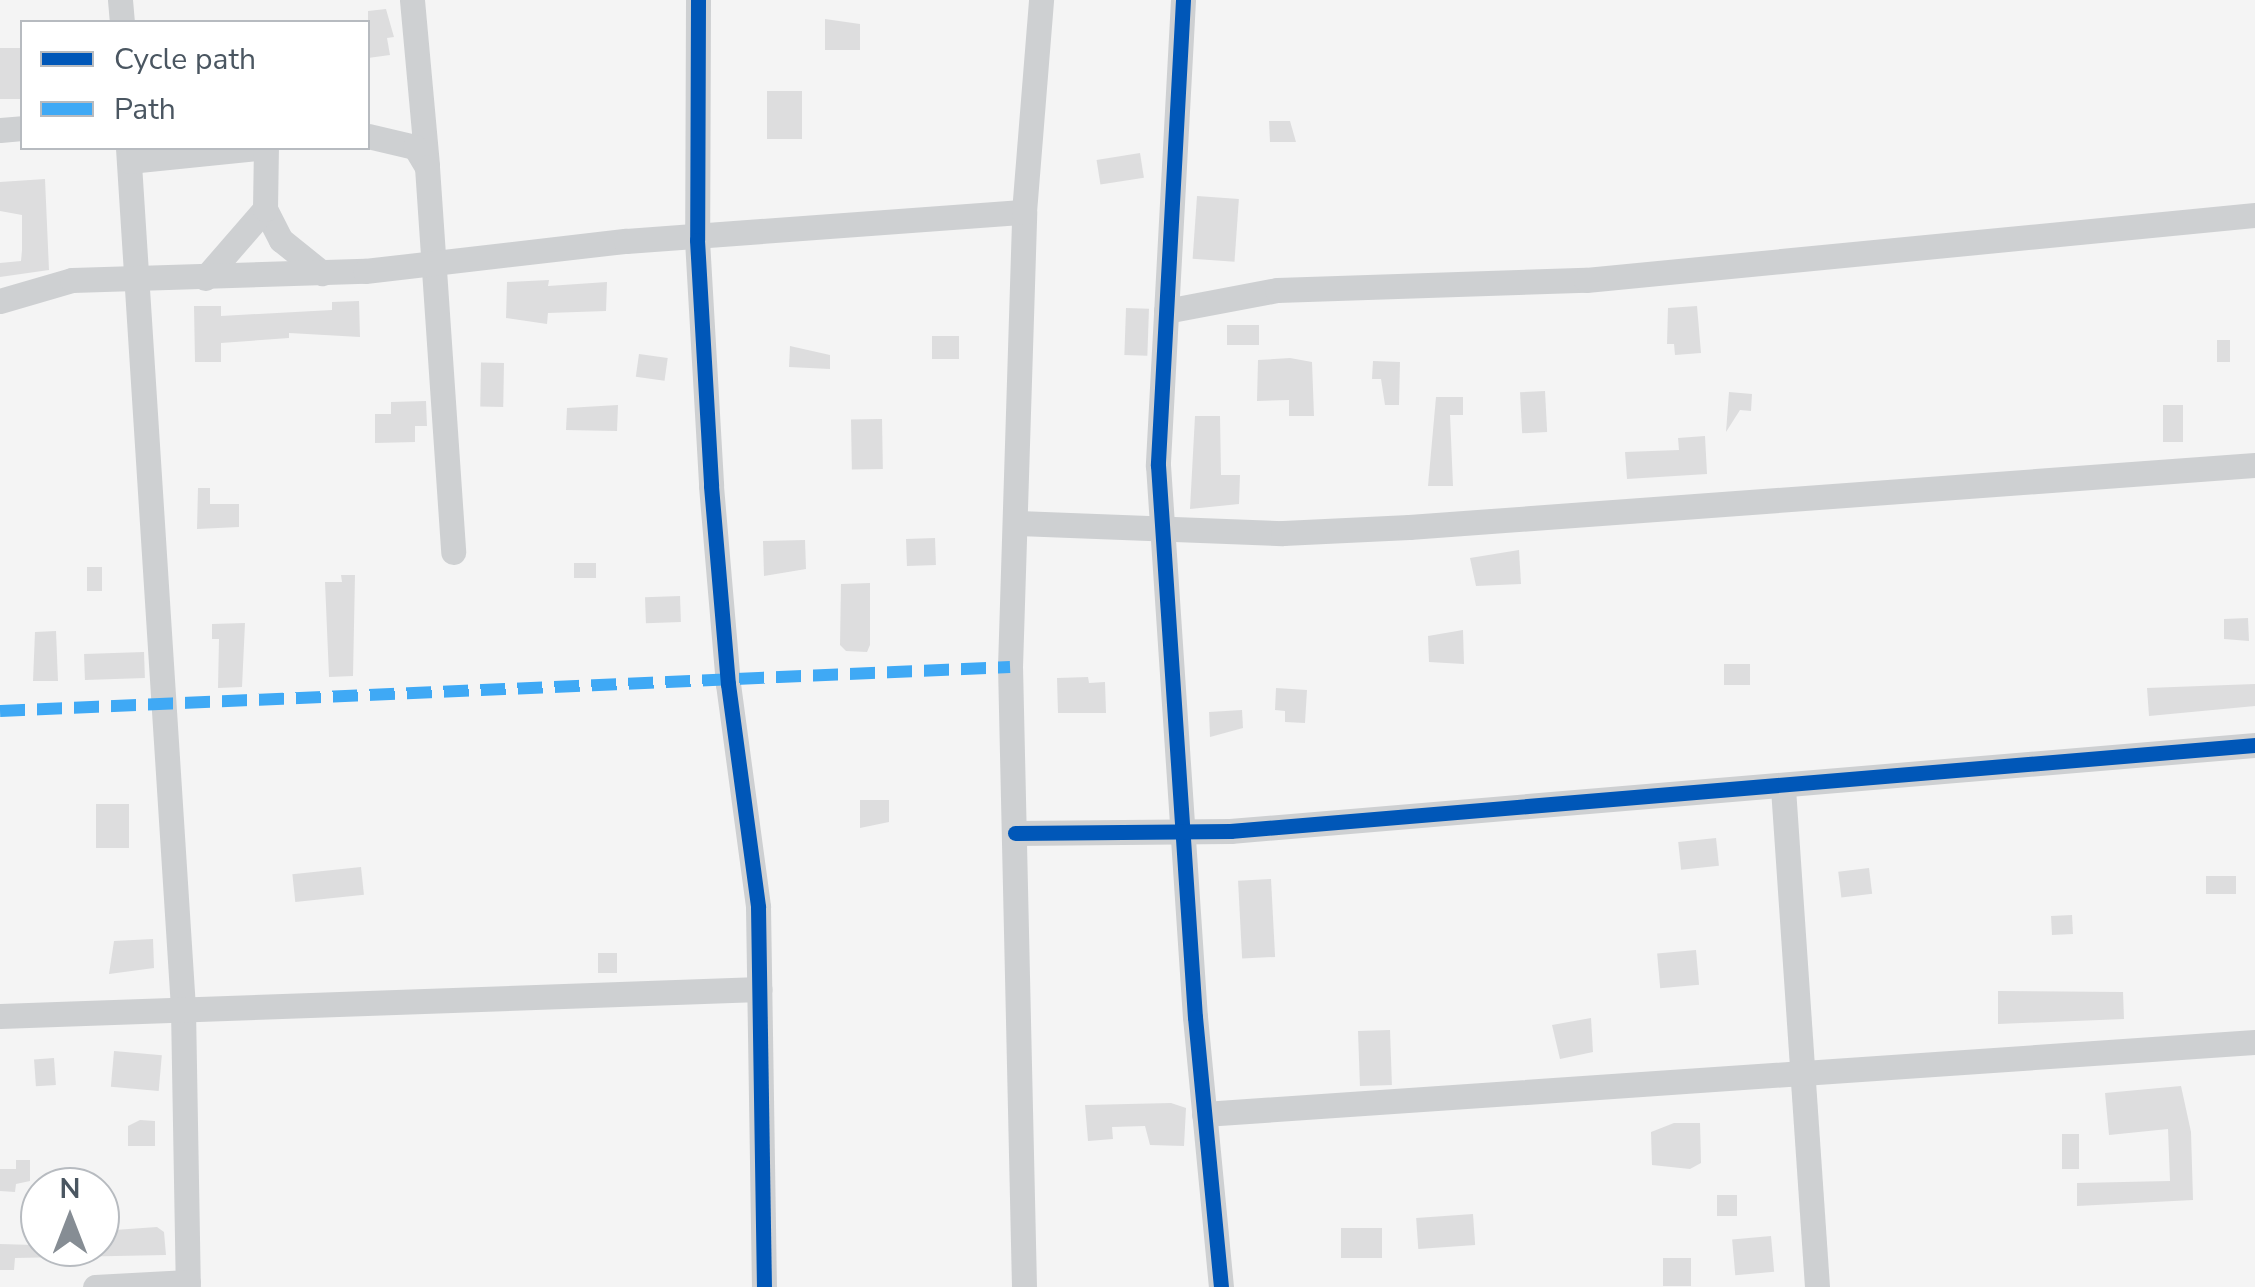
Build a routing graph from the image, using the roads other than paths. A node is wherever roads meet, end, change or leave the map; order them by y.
1 (412, 0) edge
2 (698, 0) edge
3 (1042, 0) edge
4 (1183, 0) edge
5 (370, 136) edge
6 (214, 150) edge
7 (266, 150) edge
8 (129, 154) edge
9 (427, 167) junction
10 (265, 209) junction
11 (1024, 212) junction
12 (2255, 215) edge
13 (698, 240) junction
14 (436, 262) junction
15 (322, 272) junction
16 (204, 278) junction
17 (135, 280) junction
18 (0, 300) edge
19 (1166, 311) junction
20 (2255, 465) edge
21 (1018, 522) junction
22 (1163, 530) junction
23 (453, 552) dead end
24 (2255, 745) edge
25 (1783, 788) junction
26 (1186, 830) junction
27 (1015, 833) junction
28 (760, 989) junction
29 (183, 1009) junction
30 (0, 1016) edge
31 (2255, 1042) edge
32 (1805, 1071) junction
33 (1204, 1114) junction
34 (188, 1285) edge
35 (95, 1287) edge
36 (764, 1287) edge
37 (1024, 1287) edge
38 (1221, 1287) edge
39 (1817, 1287) edge

1 - 9 street
2 - 13 street
3 - 11 street
4 - 19 street
5 - 9 street
6 - 8 street
7 - 10 street
8 - 17 street
9 - 14 street
10 - 15 street
10 - 16 street
11 - 13 street
11 - 21 street
12 - 19 street
13 - 14 street
13 - 28 street
14 - 15 street
14 - 23 street
15 - 16 street
16 - 17 street
17 - 18 street
17 - 29 street
19 - 22 street
20 - 22 street
21 - 22 street
21 - 27 street
22 - 26 street
24 - 25 street
25 - 26 street
25 - 32 street
26 - 27 street
26 - 33 street
27 - 37 street
28 - 29 street
28 - 36 street
29 - 30 street
29 - 34 street
31 - 32 street
32 - 33 street
32 - 39 street
33 - 38 street
34 - 35 street

